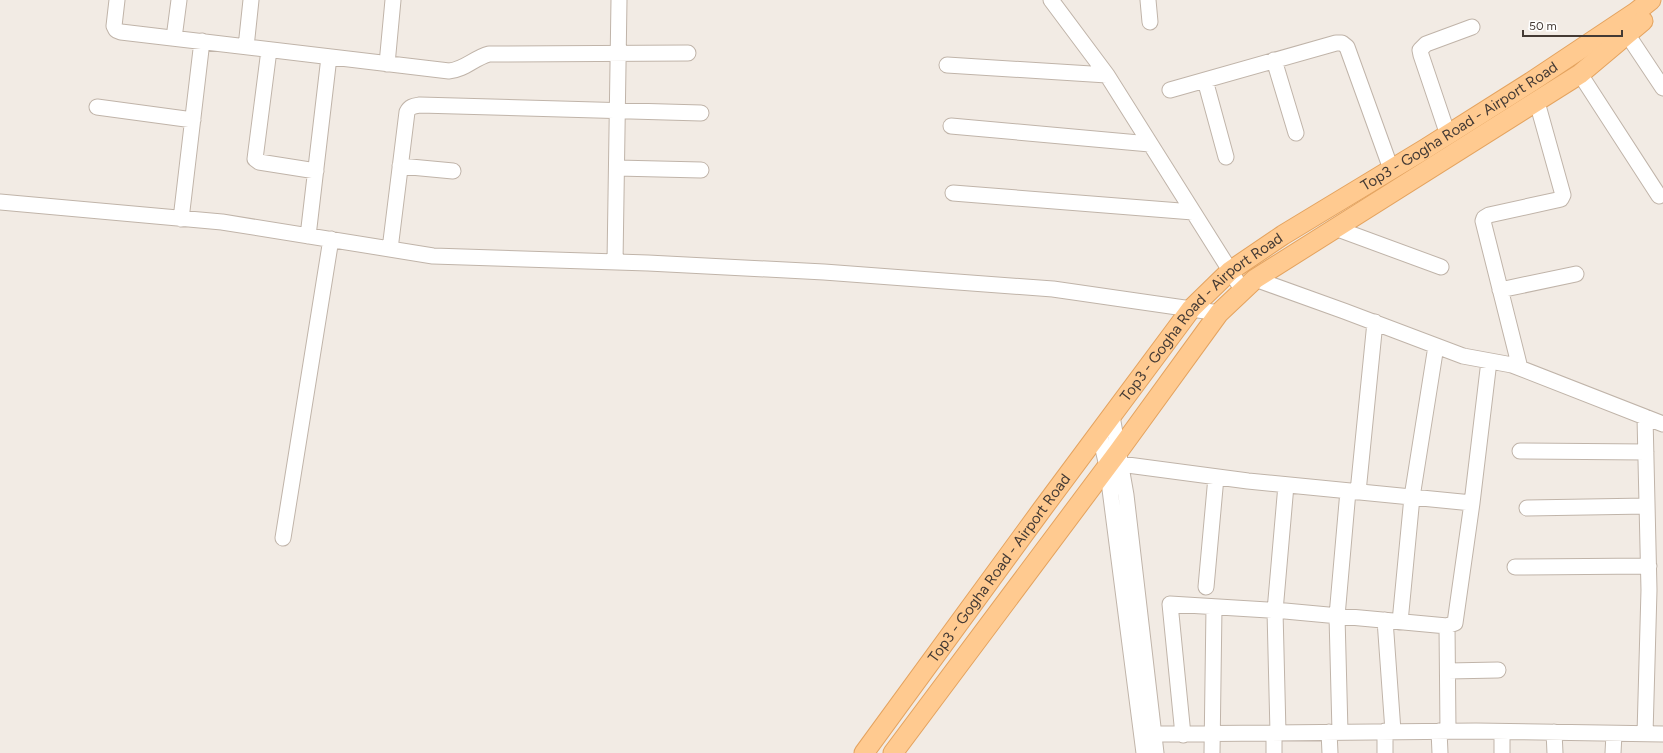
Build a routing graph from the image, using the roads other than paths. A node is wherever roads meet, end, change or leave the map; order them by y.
1 (117, 0) edge
2 (179, 0) edge
3 (251, 0) edge
4 (393, 0) edge
5 (619, 0) edge
6 (1051, 0) edge
7 (1148, 0) edge
8 (1651, 0) edge
9 (1663, 3) edge
10 (1150, 22) dead end
11 (1472, 27) dead end
12 (1627, 34) junction
13 (174, 38) junction
14 (202, 41) junction
15 (246, 47) junction
16 (269, 50) junction
17 (619, 52) junction
18 (688, 53) dead end
19 (329, 57) junction
20 (1274, 60) junction
21 (387, 64) junction
22 (947, 64) dead end
23 (1580, 74) junction
24 (1107, 75) junction
25 (1205, 80) junction
26 (1663, 88) edge
27 (1170, 90) dead end
28 (1537, 102) junction
29 (97, 107) dead end
30 (618, 111) junction
31 (701, 113) dead end
32 (193, 120) junction
33 (951, 126) dead end
34 (1296, 133) dead end
35 (1448, 135) junction
36 (1150, 144) junction
37 (1226, 157) dead end
38 (400, 166) junction
39 (617, 168) junction
40 (1391, 169) junction
41 (702, 170) dead end
42 (316, 171) junction
43 (453, 171) dead end
44 (953, 193) dead end
45 (1659, 196) dead end
46 (0, 202) edge
47 (1193, 212) junction
48 (181, 218) junction
49 (1335, 228) junction
50 (308, 236) junction
51 (331, 240) junction
52 (390, 249) junction
53 (615, 262) junction
54 (1441, 267) dead end
55 (1230, 271) junction
56 (1576, 274) dead end
57 (1249, 285) junction
58 (1500, 290) junction
59 (1192, 309) junction
60 (1219, 313) junction
61 (1375, 322) junction
62 (1436, 346) junction
63 (1489, 361) junction
64 (1520, 368) junction
65 (1112, 416) junction
66 (1645, 417) junction
67 (1663, 424) edge
68 (1100, 432) junction
69 (1520, 451) dead end
70 (1646, 452) junction
71 (1115, 461) junction
72 (1216, 477) junction
73 (1286, 485) junction
74 (1353, 491) junction
75 (1412, 497) junction
76 (1472, 503) junction
77 (1647, 506) junction
78 (1527, 508) dead end
79 (283, 538) dead end
80 (1649, 566) junction
81 (1516, 567) dead end
82 (1206, 587) dead end
83 (1214, 607) junction
84 (1275, 611) junction
85 (1337, 616) junction
86 (1385, 620) junction
87 (1400, 622) junction
88 (1447, 626) junction
89 (1498, 670) dead end
90 (1448, 671) junction
91 (1389, 731) junction
92 (1443, 731) junction
93 (1334, 732) junction
94 (1502, 732) junction
95 (1554, 732) junction
96 (1276, 733) junction
97 (1153, 734) junction
98 (1212, 734) junction
99 (1614, 734) junction
100 (1645, 734) junction
101 (1663, 734) edge
102 (1183, 735) junction
103 (864, 753) edge
104 (893, 753) edge
105 (1144, 753) edge
106 (1156, 753) edge
107 (1212, 753) edge
108 (1274, 753) edge
109 (1330, 753) edge
110 (1385, 753) edge
111 (1440, 753) edge
112 (1502, 753) edge
113 (1555, 753) edge
114 (1613, 753) edge

1 - 13 street
2 - 13 street
3 - 15 street
4 - 21 street
5 - 17 street
6 - 24 street
7 - 10 street
8 - 35 main road, Top3 - Gogha Road - Airport Road
9 - 12 main road
11 - 35 street
12 - 23 main road
12 - 26 street
13 - 14 street
14 - 15 street
14 - 32 street
15 - 16 street
16 - 19 street
16 - 42 street
17 - 18 street
17 - 21 street
17 - 30 street
19 - 21 street
19 - 42 street
20 - 25 street
20 - 34 street
20 - 40 street
22 - 24 street
23 - 28 main road
23 - 45 street
24 - 36 street
25 - 27 street
25 - 37 street
28 - 49 main road
28 - 58 street
29 - 32 street
30 - 31 street
30 - 38 street
30 - 39 street
32 - 48 street
33 - 36 street
35 - 40 main road, Top3 - Gogha Road - Airport Road
36 - 47 street
38 - 43 street
38 - 52 street
39 - 41 street
39 - 53 street
40 - 55 main road, Top3 - Gogha Road - Airport Road
42 - 50 street
44 - 47 street
46 - 48 street
47 - 55 street
48 - 50 street
49 - 54 street
49 - 57 main road
50 - 51 street
51 - 52 street
51 - 79 street
52 - 53 street
53 - 59 street
55 - 57 street
55 - 59 main road, Top3 - Gogha Road - Airport Road
56 - 58 street
57 - 60 main road
57 - 61 street
58 - 64 street
59 - 60 street
59 - 65 main road, Top3 - Gogha Road - Airport Road
60 - 71 main road
61 - 62 street
61 - 74 street
62 - 63 street
62 - 75 street
63 - 64 street
63 - 76 street
64 - 66 street
65 - 68 main road, Top3 - Gogha Road - Airport Road
65 - 71 street
66 - 67 street
66 - 70 street
68 - 71 street
68 - 103 main road, Top3 - Gogha Road - Airport Road
69 - 70 street
70 - 77 street
71 - 72 street
71 - 97 street
71 - 104 main road
71 - 105 street
72 - 73 street
72 - 82 street
73 - 74 street
73 - 84 street
74 - 75 street
74 - 85 street
75 - 76 street
75 - 87 street
76 - 88 street
77 - 78 street
77 - 80 street
80 - 81 street
80 - 100 street
83 - 84 street
83 - 98 street
83 - 102 street
84 - 85 street
84 - 96 street
85 - 86 street
85 - 93 street
86 - 87 street
86 - 91 street
87 - 88 street
88 - 90 street
89 - 90 street
90 - 92 street
91 - 92 street
91 - 93 street
91 - 110 street
92 - 94 street
92 - 111 street
93 - 96 street
93 - 109 street
94 - 95 street
94 - 112 street
95 - 99 street
95 - 113 street
96 - 98 street
96 - 108 street
97 - 102 street
97 - 106 street
98 - 102 street
98 - 107 street
99 - 100 street
99 - 114 street
100 - 101 street

